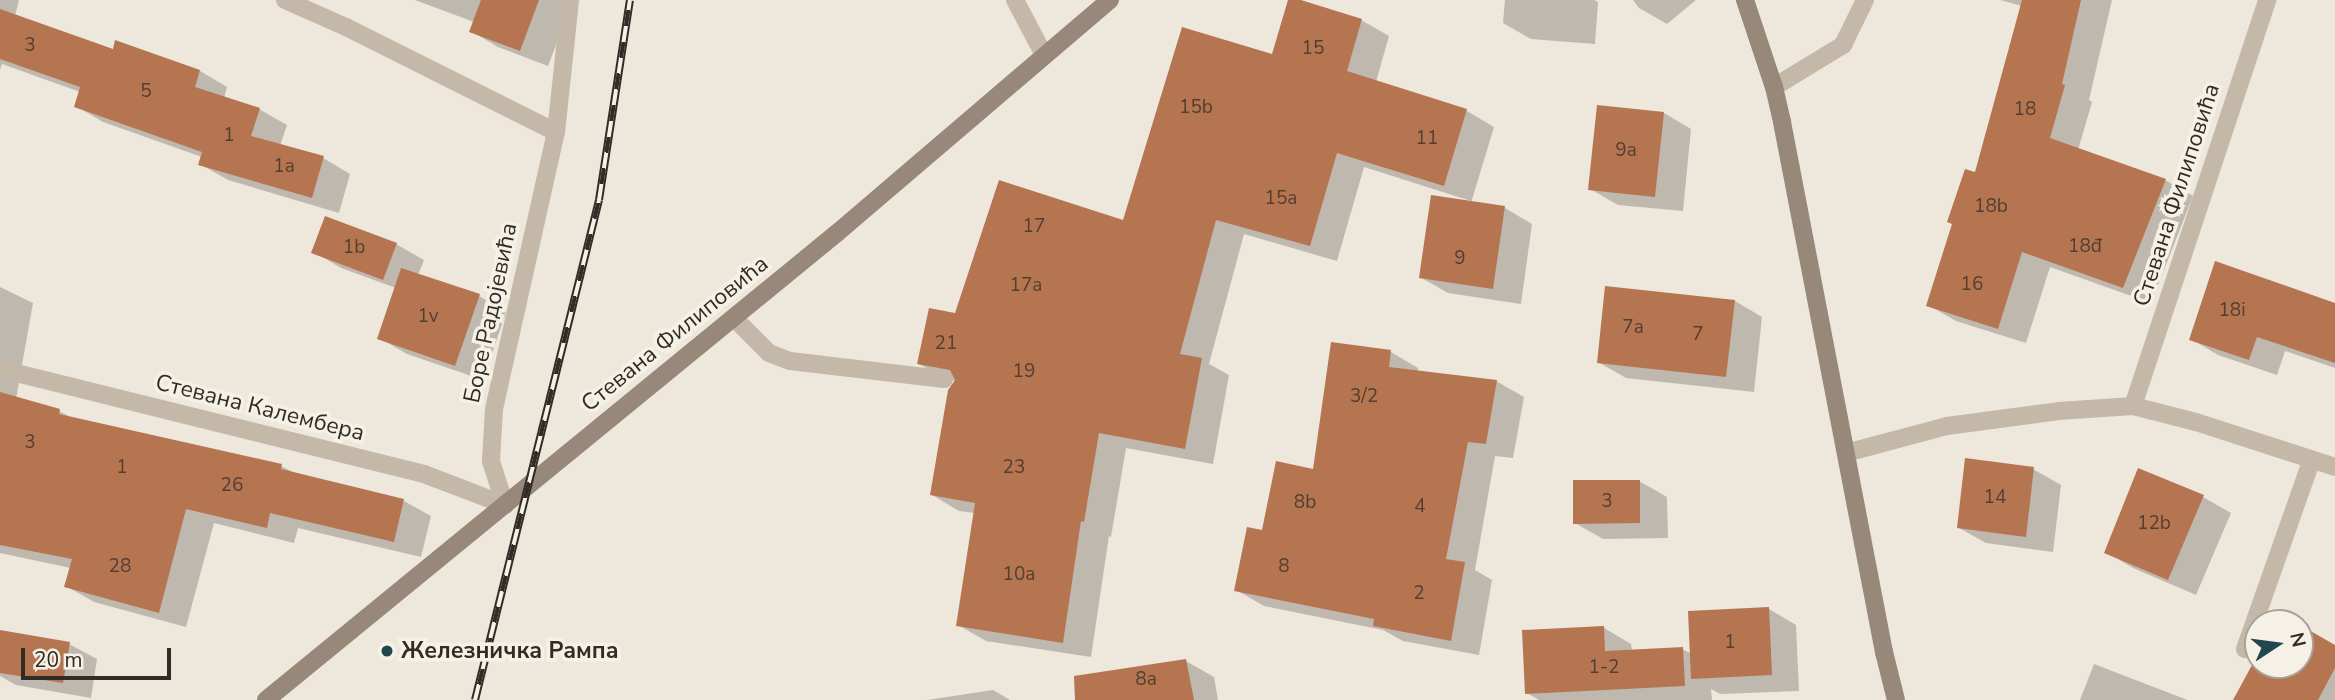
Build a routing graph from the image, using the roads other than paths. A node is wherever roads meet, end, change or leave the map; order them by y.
1 (285, 0) edge
2 (570, 0) edge
3 (1015, 0) edge
4 (1110, 0) edge
5 (1745, 0) edge
6 (1865, 0) edge
7 (2267, 0) edge
8 (1044, 55) junction
9 (1774, 87) junction
10 (556, 132) junction
11 (734, 318) junction
12 (0, 369) edge
13 (944, 379) dead end
14 (2133, 406) junction
15 (1846, 453) junction
16 (2312, 459) junction
17 (2335, 467) edge
18 (505, 505) junction
19 (2259, 609) edge
20 (266, 700) edge
21 (1896, 700) edge

1 - 10 street
2 - 10 street, Боре Радојевића
3 - 8 street
4 - 8 main road, Стевана Филиповића
5 - 9 main road
6 - 9 street
7 - 14 street, Стевана Филиповића
8 - 11 main road, Стевана Филиповића
9 - 15 main road
10 - 18 street, Боре Радојевића
11 - 13 street
11 - 18 main road, Стевана Филиповића
12 - 18 street, Стевана Калембера
14 - 15 street
14 - 16 street
15 - 21 main road
16 - 17 street
16 - 19 street
18 - 20 main road, Стевана Филиповића

